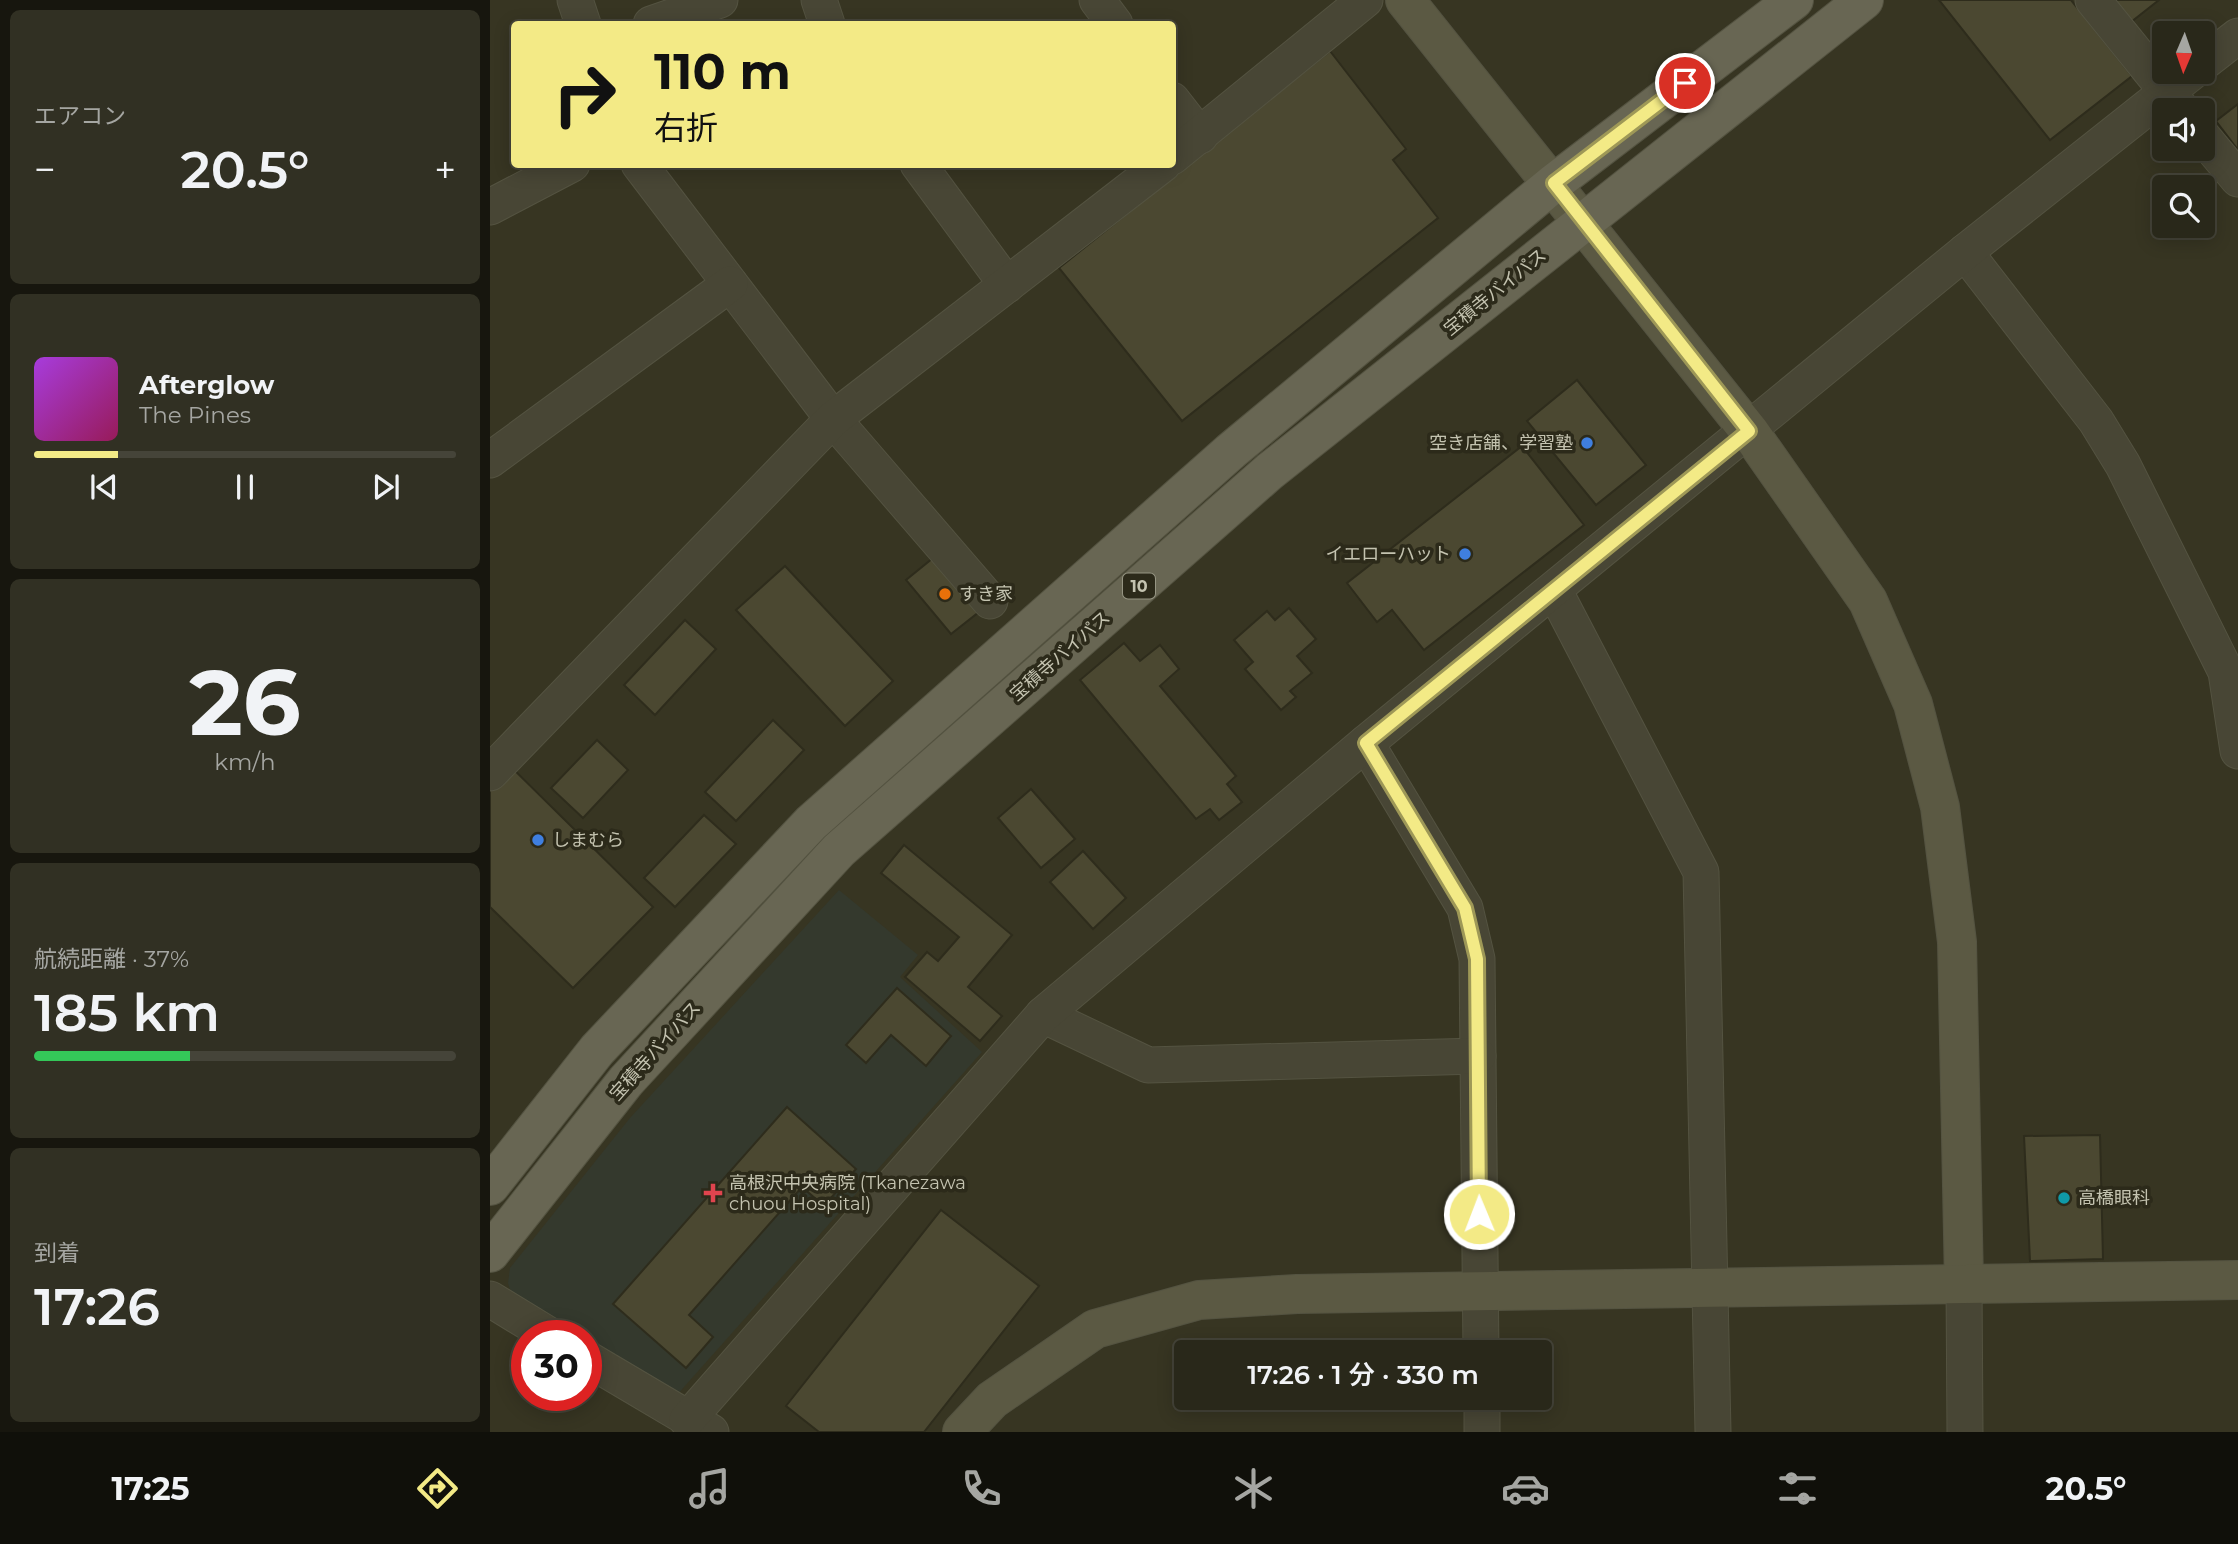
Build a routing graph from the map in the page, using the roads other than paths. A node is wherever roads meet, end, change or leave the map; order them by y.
1 (575, 0) edge
2 (720, 0) edge
3 (819, 0) edge
4 (1097, 0) edge
5 (1365, 0) edge
6 (1405, 0) edge
7 (1794, 0) edge
8 (1864, 0) edge
9 (2093, 0) edge
10 (582, 21) edge
11 (660, 21) edge
12 (826, 21) edge
13 (1113, 21) edge
14 (2238, 36) edge
15 (2216, 53) edge
16 (2180, 91) edge
17 (1176, 105) edge
18 (1200, 136) junction
19 (2215, 151) edge
20 (1176, 154) edge
21 (564, 168) edge
22 (642, 168) edge
23 (921, 168) edge
24 (1158, 168) edge
25 (2238, 179) edge
26 (1554, 183) junction
27 (490, 207) edge
28 (1583, 221) junction
29 (1965, 252) junction
30 (730, 284) junction
31 (1007, 285) junction
32 (833, 419) junction
33 (1749, 431) junction
34 (490, 460) edge
35 (1554, 590) junction
36 (990, 601) dead end
37 (2232, 671) edge
38 (1366, 743) junction
39 (2238, 751) edge
40 (490, 774) edge
41 (1042, 1016) junction
42 (1478, 1056) junction
43 (490, 1186) edge
44 (490, 1253) edge
45 (2238, 1279) edge
46 (1964, 1283) junction
47 (1711, 1289) junction
48 (1480, 1293) junction
49 (490, 1299) edge
50 (524, 1320) edge
51 (1481, 1340) edge
52 (602, 1368) edge
53 (1482, 1410) edge
54 (699, 1426) edge
55 (962, 1432) edge
56 (1482, 1432) edge
57 (1713, 1432) edge
58 (1965, 1432) edge

1 - 10 street
2 - 11 street
3 - 12 street
4 - 13 street
5 - 18 street
6 - 26 street
7 - 26 main road, 10
8 - 28 main road, 宝積寺バイパス / 10
9 - 16 street
14 - 15 street
16 - 29 street
17 - 18 street
18 - 20 street
19 - 25 street
21 - 27 street
22 - 30 street
23 - 31 street
24 - 31 street
26 - 28 street
26 - 43 main road, 10
28 - 33 street
28 - 44 main road, 宝積寺バイパス / 10
29 - 33 street
29 - 37 street
30 - 32 street
30 - 34 street
31 - 32 street
32 - 36 street
32 - 40 street
33 - 35 street
33 - 46 street
35 - 38 street
35 - 47 street
37 - 39 street
38 - 41 street
38 - 42 street
41 - 42 street
41 - 54 street
42 - 48 street
45 - 46 street
46 - 47 street
46 - 58 street
47 - 48 street
47 - 57 street
48 - 51 street
48 - 55 street
49 - 50 street
52 - 54 street
53 - 56 street

